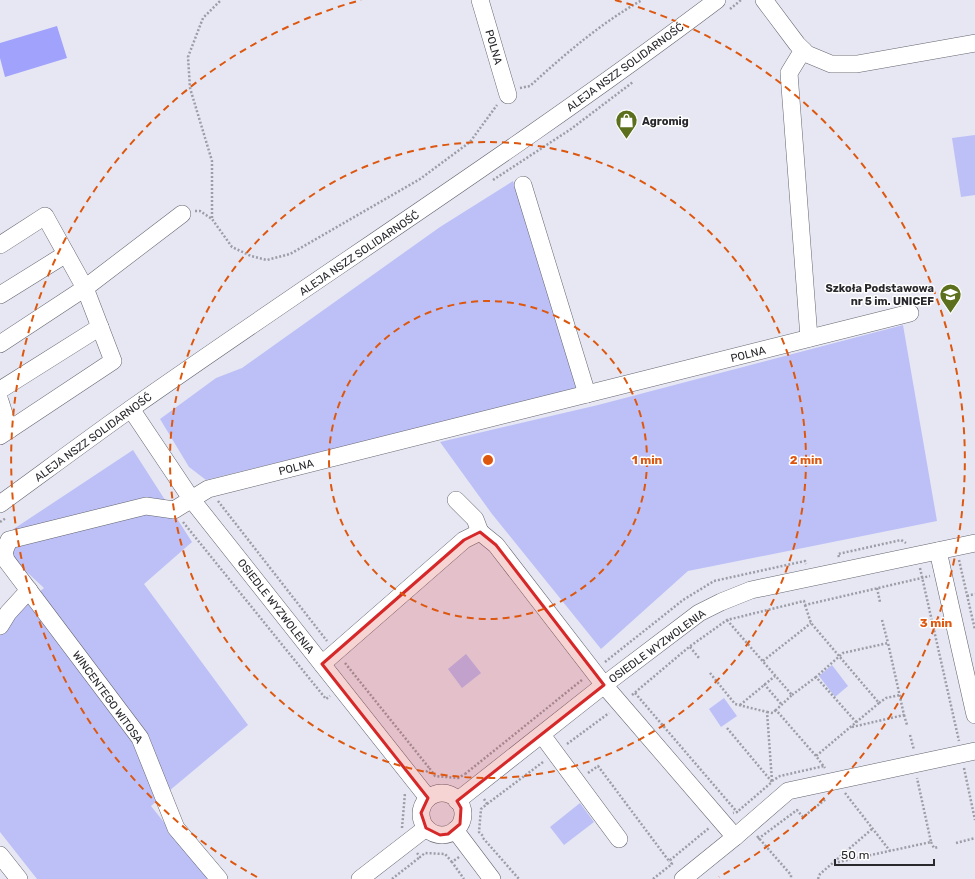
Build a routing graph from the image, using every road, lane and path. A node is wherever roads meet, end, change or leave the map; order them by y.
1 (221, 0) edge
2 (480, 0) edge
3 (642, 0) edge
4 (717, 0) edge
5 (764, 0) edge
6 (975, 43) edge
7 (803, 50) junction
8 (508, 95) junction
9 (523, 185) dead end
10 (182, 214) joint
11 (212, 219) junction
12 (0, 245) edge
13 (66, 254) junction
14 (86, 288) junction
15 (0, 295) edge
16 (910, 313) dead end
17 (100, 327) junction
18 (809, 338) junction
19 (0, 344) edge
20 (0, 390) edge
21 (587, 394) junction
22 (0, 401) edge
23 (131, 409) junction
24 (4, 433) edge
25 (208, 489) junction
26 (192, 500) junction
27 (456, 500) dead end
28 (0, 504) edge
29 (480, 532) junction
30 (9, 540) joint
31 (975, 543) edge
32 (938, 551) junction
33 (917, 555) junction
34 (958, 555) dead end
35 (961, 568) junction
36 (943, 573) junction
37 (922, 577) junction
38 (877, 588) junction
39 (29, 590) junction
40 (975, 594) edge
41 (967, 596) junction
42 (880, 602) dead end
43 (805, 605) junction
44 (971, 610) junction
45 (975, 610) edge
46 (727, 620) junction
47 (882, 620) dead end
48 (810, 623) junction
49 (0, 626) edge
50 (975, 630) edge
51 (888, 643) junction
52 (690, 647) junction
53 (336, 651) junction
54 (840, 656) junction
55 (699, 658) dead end
56 (763, 661) junction
57 (322, 664) junction
58 (710, 673) dead end
59 (775, 676) junction
60 (816, 677) junction
61 (764, 684) junction
62 (604, 685) junction
63 (635, 693) junction
64 (792, 695) junction
65 (900, 695) junction
66 (879, 703) junction
67 (621, 705) junction
68 (782, 705) junction
69 (739, 706) junction
70 (776, 710) junction
71 (767, 712) junction
72 (904, 715) junction
73 (975, 715) edge
74 (857, 723) junction
75 (908, 726) dead end
76 (852, 727) junction
77 (542, 735) junction
78 (910, 735) dead end
79 (914, 752) dead end
80 (555, 753) junction
81 (966, 753) edge
82 (816, 756) junction
83 (430, 769) junction
84 (915, 771) dead end
85 (826, 772) dead end
86 (582, 777) dead end
87 (414, 780) junction
88 (841, 781) junction
89 (772, 782) dead end
90 (475, 788) junction
91 (428, 798) junction
92 (826, 798) dead end
93 (458, 801) junction
94 (487, 804) junction
95 (719, 820) junction
96 (975, 820) edge
97 (426, 828) junction
98 (872, 829) junction
99 (455, 830) junction
100 (735, 837) junction
101 (484, 838) junction
102 (975, 838) edge
103 (619, 839) dead end
104 (408, 841) junction
105 (754, 842) dead end
106 (931, 842) junction
107 (956, 843) dead end
108 (938, 847) dead end
109 (468, 850) junction
110 (890, 851) junction
111 (0, 855) edge
112 (420, 857) junction
113 (669, 861) junction
114 (452, 862) junction
115 (834, 863) junction
116 (19, 879) edge
117 (219, 879) edge
118 (360, 879) edge
119 (392, 879) edge
120 (464, 879) edge
121 (492, 879) edge
122 (519, 879) edge
123 (653, 879) edge
124 (683, 879) edge
125 (818, 879) edge

1 - 11 path
2 - 8 street, POLNA
3 - 8 path
4 - 23 street, ALEJA NSZZ SOLIDARNOŚĆ
5 - 7 street
6 - 7 street
7 - 18 street
8 - 11 path
9 - 21 street
10 - 11 path
10 - 14 street
12 - 13 street
13 - 14 street
13 - 15 street
14 - 17 street
14 - 19 street
16 - 18 street, POLNA
17 - 20 street
17 - 24 street
18 - 21 street, POLNA
21 - 25 street, POLNA
22 - 24 street
23 - 26 street, OSIEDLE WYZWOLENIA
23 - 28 street, ALEJA NSZZ SOLIDARNOŚĆ
25 - 26 street, POLNA
25 - 53 path
26 - 30 street, POLNA
26 - 57 street, OSIEDLE WYZWOLENIA
27 - 29 street
29 - 53 street
29 - 62 street
30 - 39 street, WINCENTEGO WITOSA
31 - 32 street, OSIEDLE WYZWOLENIA
32 - 33 street, OSIEDLE WYZWOLENIA
32 - 36 street
33 - 37 path
33 - 62 street, OSIEDLE WYZWOLENIA
34 - 35 path
35 - 36 path
35 - 41 path
36 - 37 path
36 - 73 street
37 - 38 path
37 - 81 path
38 - 42 path
38 - 43 path
39 - 49 street
39 - 117 street, WINCENTEGO WITOSA
40 - 41 path
41 - 44 path
43 - 46 path
43 - 48 path
44 - 45 path
44 - 50 path
46 - 52 path
46 - 56 path
47 - 51 path
48 - 54 path
48 - 56 path
51 - 54 path
51 - 65 path
52 - 55 path
52 - 63 path
53 - 57 street
53 - 83 path
54 - 60 path
54 - 66 path
56 - 59 path
57 - 87 street, OSIEDLE WYZWOLENIA
58 - 69 path
59 - 61 path
59 - 64 path
60 - 64 path
60 - 74 path
61 - 68 path
61 - 69 path
62 - 67 street
62 - 77 street, OSIEDLE WYZWOLENIA
63 - 67 path
63 - 95 path
64 - 68 path
65 - 66 path
65 - 72 path
66 - 74 path
67 - 80 path
67 - 95 street
68 - 70 path
69 - 71 path
70 - 71 path
70 - 82 path
71 - 89 path
72 - 75 path
72 - 76 path
74 - 76 path
76 - 82 path
77 - 80 street
77 - 90 street, OSIEDLE WYZWOLENIA
78 - 79 path
80 - 94 path
80 - 103 street
81 - 88 street
81 - 96 path
82 - 85 path
83 - 87 path
83 - 90 path
84 - 106 path
86 - 113 path
87 - 91 street, OSIEDLE WYZWOLENIA
87 - 104 path
88 - 98 path
88 - 100 street
90 - 93 street, OSIEDLE WYZWOLENIA
90 - 94 path
91 - 93 street
91 - 97 street
92 - 105 path
93 - 99 street
94 - 101 path
95 - 100 street
95 - 113 path
97 - 99 street
97 - 104 street
98 - 110 path
98 - 115 path
99 - 109 street
100 - 124 street
101 - 109 path
101 - 122 path
102 - 107 path
104 - 112 path
104 - 118 street
106 - 108 path
106 - 110 path
109 - 114 path
109 - 121 street
110 - 115 path
111 - 116 street
112 - 114 path
112 - 119 path
113 - 123 path
114 - 120 path
115 - 125 path

